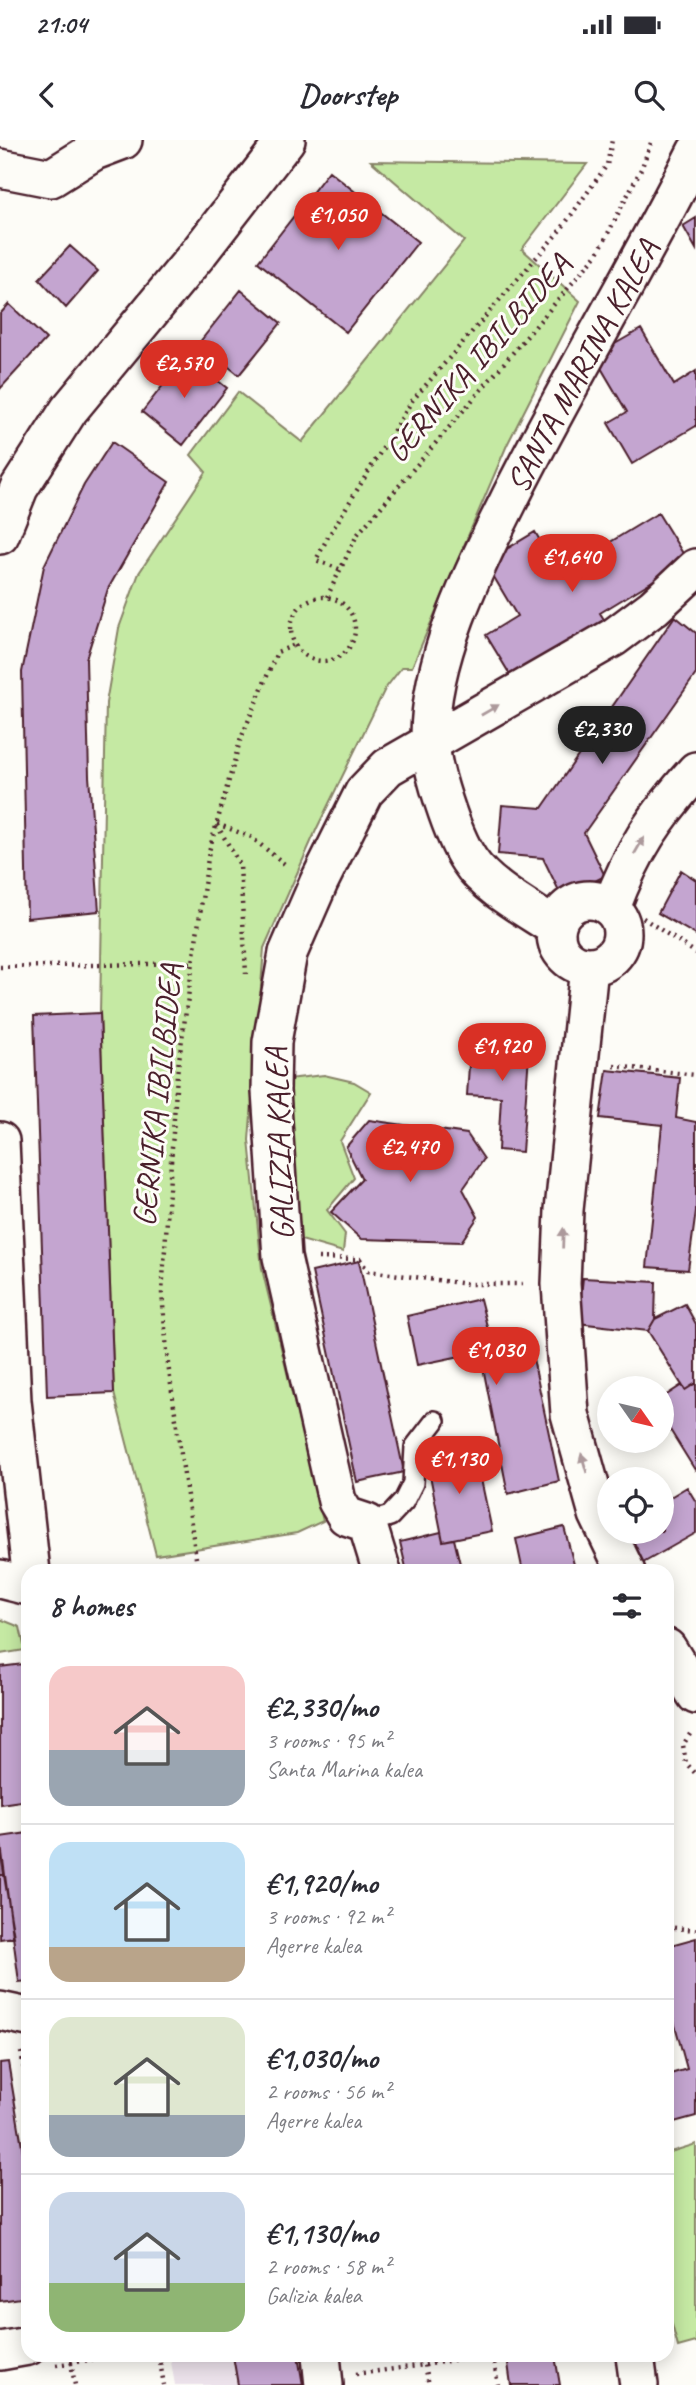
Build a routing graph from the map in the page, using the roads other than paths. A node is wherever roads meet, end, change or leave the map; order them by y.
1 (123, 140) edge
2 (286, 140) edge
3 (670, 140) edge
4 (696, 142) edge
5 (696, 152) edge
6 (0, 167) edge
7 (0, 535) edge
8 (696, 568) edge
9 (430, 743) junction
10 (696, 771) edge
11 (625, 912) junction
12 (556, 928) junction
13 (589, 967) junction
14 (0, 1140) edge
15 (435, 1420) dead end
16 (367, 1523) junction
17 (30, 1564) edge
18 (380, 1564) edge
19 (622, 1564) edge
20 (0, 1578) edge
21 (21, 1584) edge
22 (674, 1659) edge
23 (696, 1695) edge
24 (0, 2011) edge
25 (21, 2030) edge
26 (21, 2347) edge
27 (0, 2351) edge
28 (636, 2362) edge
29 (639, 2385) edge

1 - 6 street
2 - 7 street
3 - 4 street
5 - 9 street, SANTA MARINA KALEA
9 -> 8 street
9 - 12 street, SANTA MARINA KALEA
9 - 16 street, GALIZIA KALEA
11 -> 10 street
11 - 12 street
11 - 13 street
12 - 13 street
19 -> 13 street
14 - 17 street
15 - 16 lane
16 - 18 street
20 - 21 street
22 - 23 street
24 - 25 street
26 - 27 street
28 - 29 street

